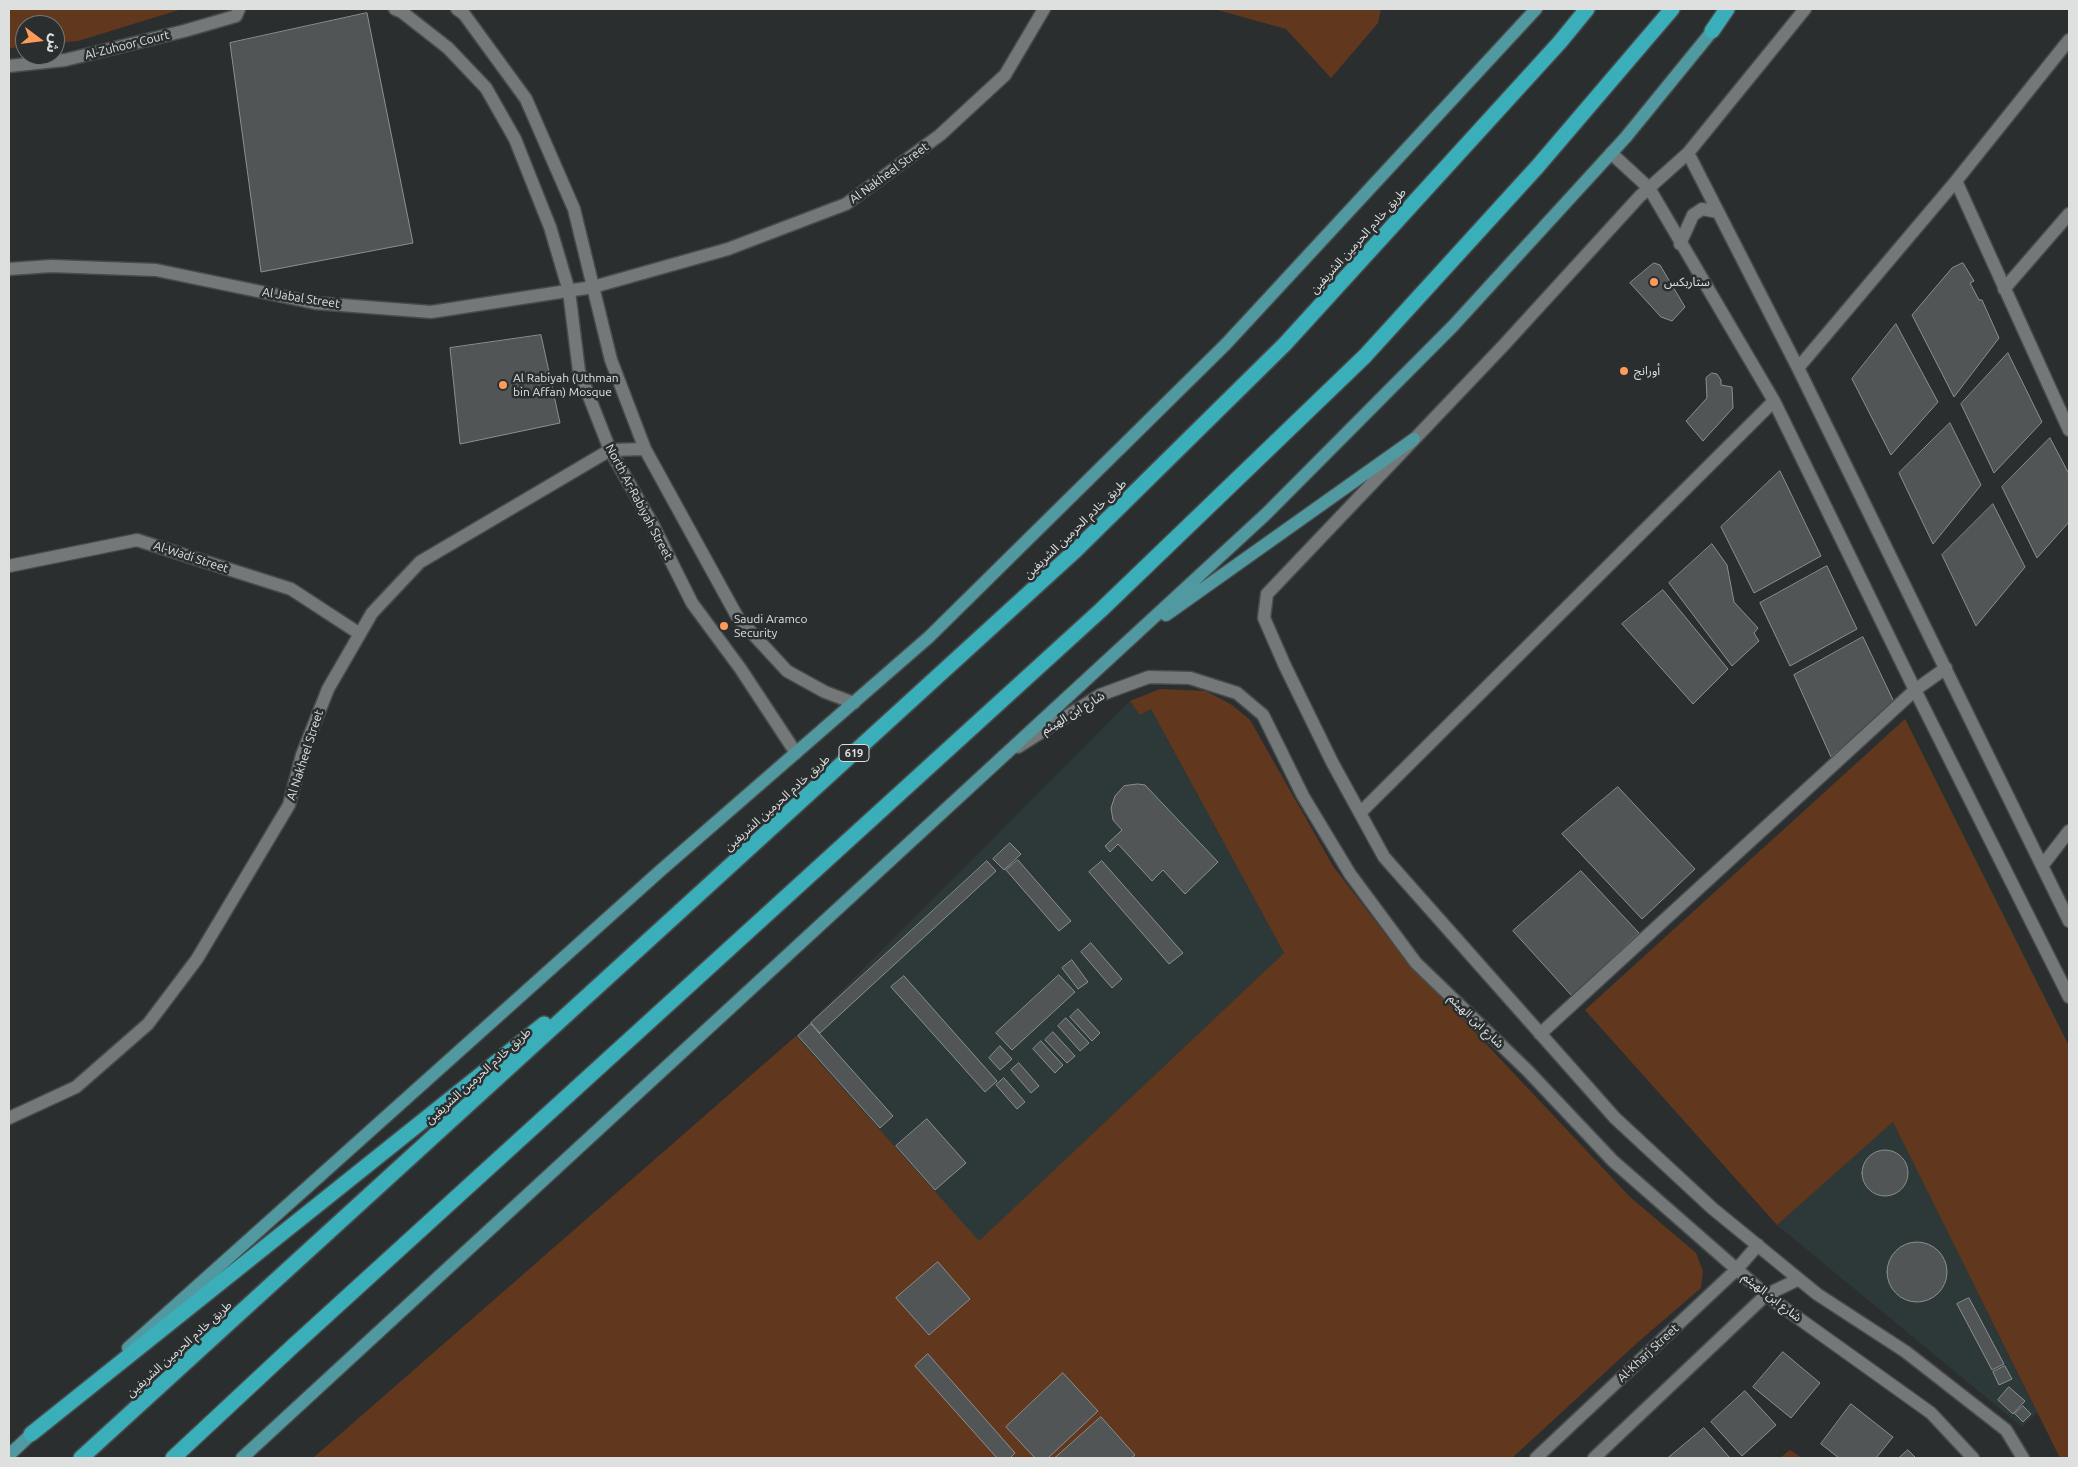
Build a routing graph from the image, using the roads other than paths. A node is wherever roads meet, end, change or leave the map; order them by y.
1 (239, 9) edge
2 (395, 9) edge
3 (457, 9) edge
4 (1044, 9) edge
5 (1536, 9) edge
6 (1587, 9) edge
7 (1672, 9) edge
8 (1729, 9) edge
9 (1804, 9) edge
10 (1712, 31) joint
11 (2069, 40) edge
12 (9, 66) edge
13 (1612, 153) junction
14 (1688, 153) junction
15 (1956, 180) junction
16 (1649, 188) junction
17 (1718, 212) junction
18 (2069, 214) edge
19 (1680, 244) junction
20 (9, 269) edge
21 (593, 287) junction
22 (2004, 289) junction
23 (569, 291) junction
24 (1798, 368) junction
25 (1774, 401) junction
26 (2069, 430) edge
27 (1414, 439) junction
28 (645, 449) junction
29 (610, 450) junction
30 (9, 566) edge
31 (360, 634) junction
32 (1123, 646) junction
33 (1946, 668) junction
34 (1915, 690) junction
35 (854, 703) junction
36 (796, 753) junction
37 (1006, 755) junction
38 (1360, 813) junction
39 (2069, 831) edge
40 (2042, 866) junction
41 (2069, 921) edge
42 (658, 932) junction
43 (2069, 997) edge
44 (1540, 1034) junction
45 (9, 1118) edge
46 (1758, 1245) junction
47 (1736, 1270) junction
48 (1799, 1279) junction
49 (1766, 1295) junction
50 (31, 1434) junction
51 (9, 1454) edge
52 (81, 1458) edge
53 (173, 1458) edge
54 (242, 1458) edge
55 (1536, 1458) edge
56 (1594, 1458) edge
57 (1973, 1458) edge
58 (2023, 1458) edge

1 - 12 street, Al-Zuhoor Court
2 - 23 street, North Ar-Rabiyah Street
3 - 21 street
4 - 21 street, Al Nakheel Street
5 - 35 main road
6 - 42 highway, طريق خادم الحرمين الشريفين / 619
7 - 53 highway
8 - 10 highway
9 - 14 street
10 - 13 main road
11 - 15 street
13 - 16 street
13 - 32 main road
14 - 16 street
14 - 17 street
15 - 22 street
15 - 24 street
16 - 19 street
16 - 27 street
17 - 19 street
17 - 24 street
18 - 22 street
19 - 25 street
20 - 23 street, Al Jabal Street
21 - 23 street, Al Jabal Street
21 - 28 street
22 - 26 street
23 - 29 street, North Ar-Rabiyah Street
24 - 33 street
25 - 34 street
25 - 38 street
27 - 32 main road
27 - 38 street
28 - 29 street, Al Nakheel Street
28 - 35 street
29 - 31 street, Al Nakheel Street
29 - 36 street, North Ar-Rabiyah Street
30 - 31 street, Al-Wadi Street
31 - 45 street, Al Nakheel Street
32 - 37 main road
33 - 34 street
33 - 40 street
34 - 43 street
34 - 44 street
35 - 36 main road
36 - 50 main road
37 - 47 street, شارع ابن الهيثم
37 - 54 main road
38 - 44 street
39 - 40 street
40 - 41 street
42 - 50 highway
42 - 52 highway, طريق خادم الحرمين الشريفين / 619
44 - 46 street
46 - 47 street, Al-Kharj Street
46 - 48 street
47 - 49 street, شارع ابن الهيثم
47 - 55 street, Al-Kharj Street
48 - 49 street
48 - 58 street
49 - 56 street
49 - 57 street, شارع ابن الهيثم
50 - 51 main road

